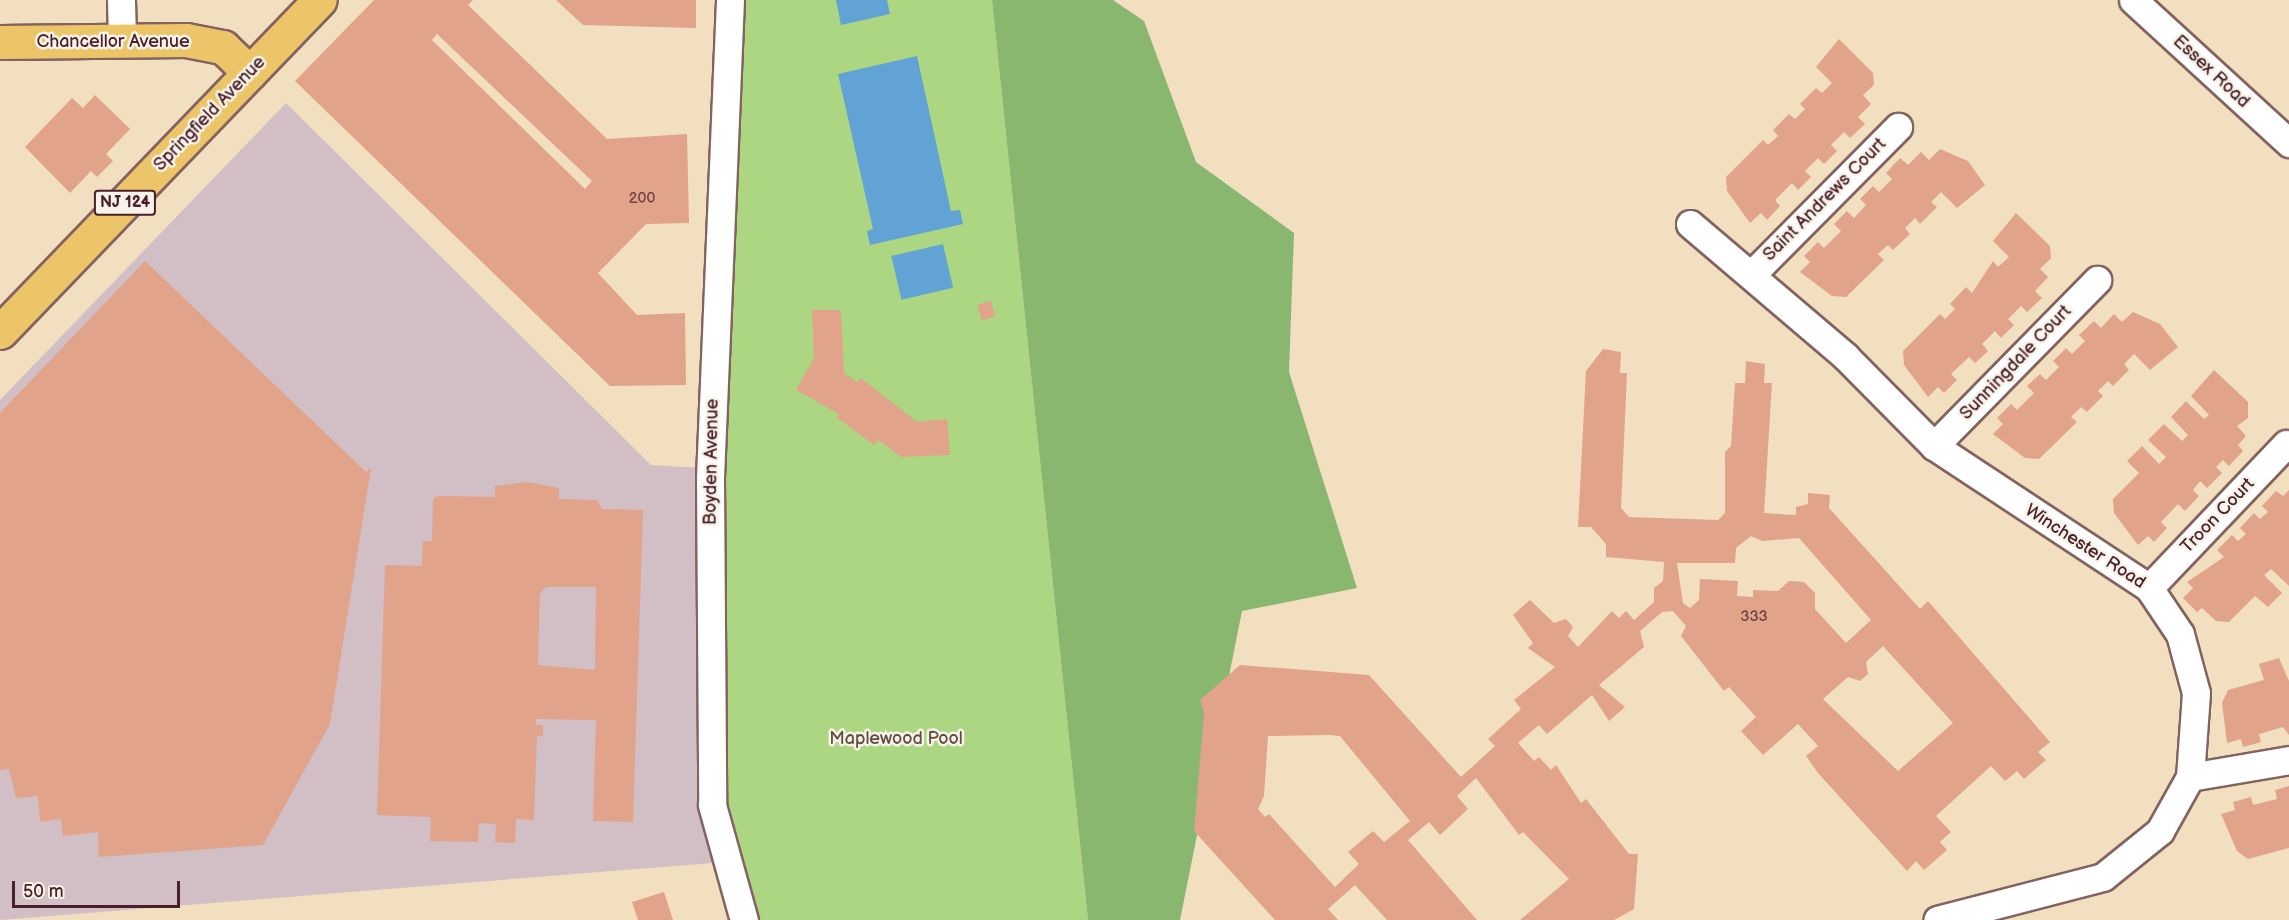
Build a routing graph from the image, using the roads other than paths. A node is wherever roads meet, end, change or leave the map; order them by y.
1 (121, 0) edge
2 (320, 0) edge
3 (730, 0) edge
4 (2133, 0) edge
5 (122, 41) junction
6 (0, 42) edge
7 (250, 73) junction
8 (1898, 127) dead end
9 (2289, 143) edge
10 (1690, 224) dead end
11 (1752, 273) junction
12 (2097, 280) dead end
13 (0, 332) edge
14 (2286, 444) dead end
15 (1934, 447) junction
16 (2149, 588) junction
17 (2289, 760) edge
18 (2190, 777) junction
19 (744, 920) edge
20 (1937, 920) edge

1 - 5 street
2 - 7 main road, Springfield Avenue / NJ 124
3 - 19 street, Boyden Avenue
4 - 9 street, Essex Road
5 - 6 main road, Chancellor Avenue
5 - 7 main road, Chancellor Avenue
7 - 13 main road, Springfield Avenue / NJ 124
8 - 11 street, Saint Andrews Court
10 - 11 street, Winchester Road
11 - 15 street, Winchester Road
12 - 15 street, Sunningdale Court
14 - 16 street, Troon Court
15 - 16 street, Winchester Road
16 - 18 street, Winchester Road
17 - 18 street
18 - 20 street, Winchester Road

